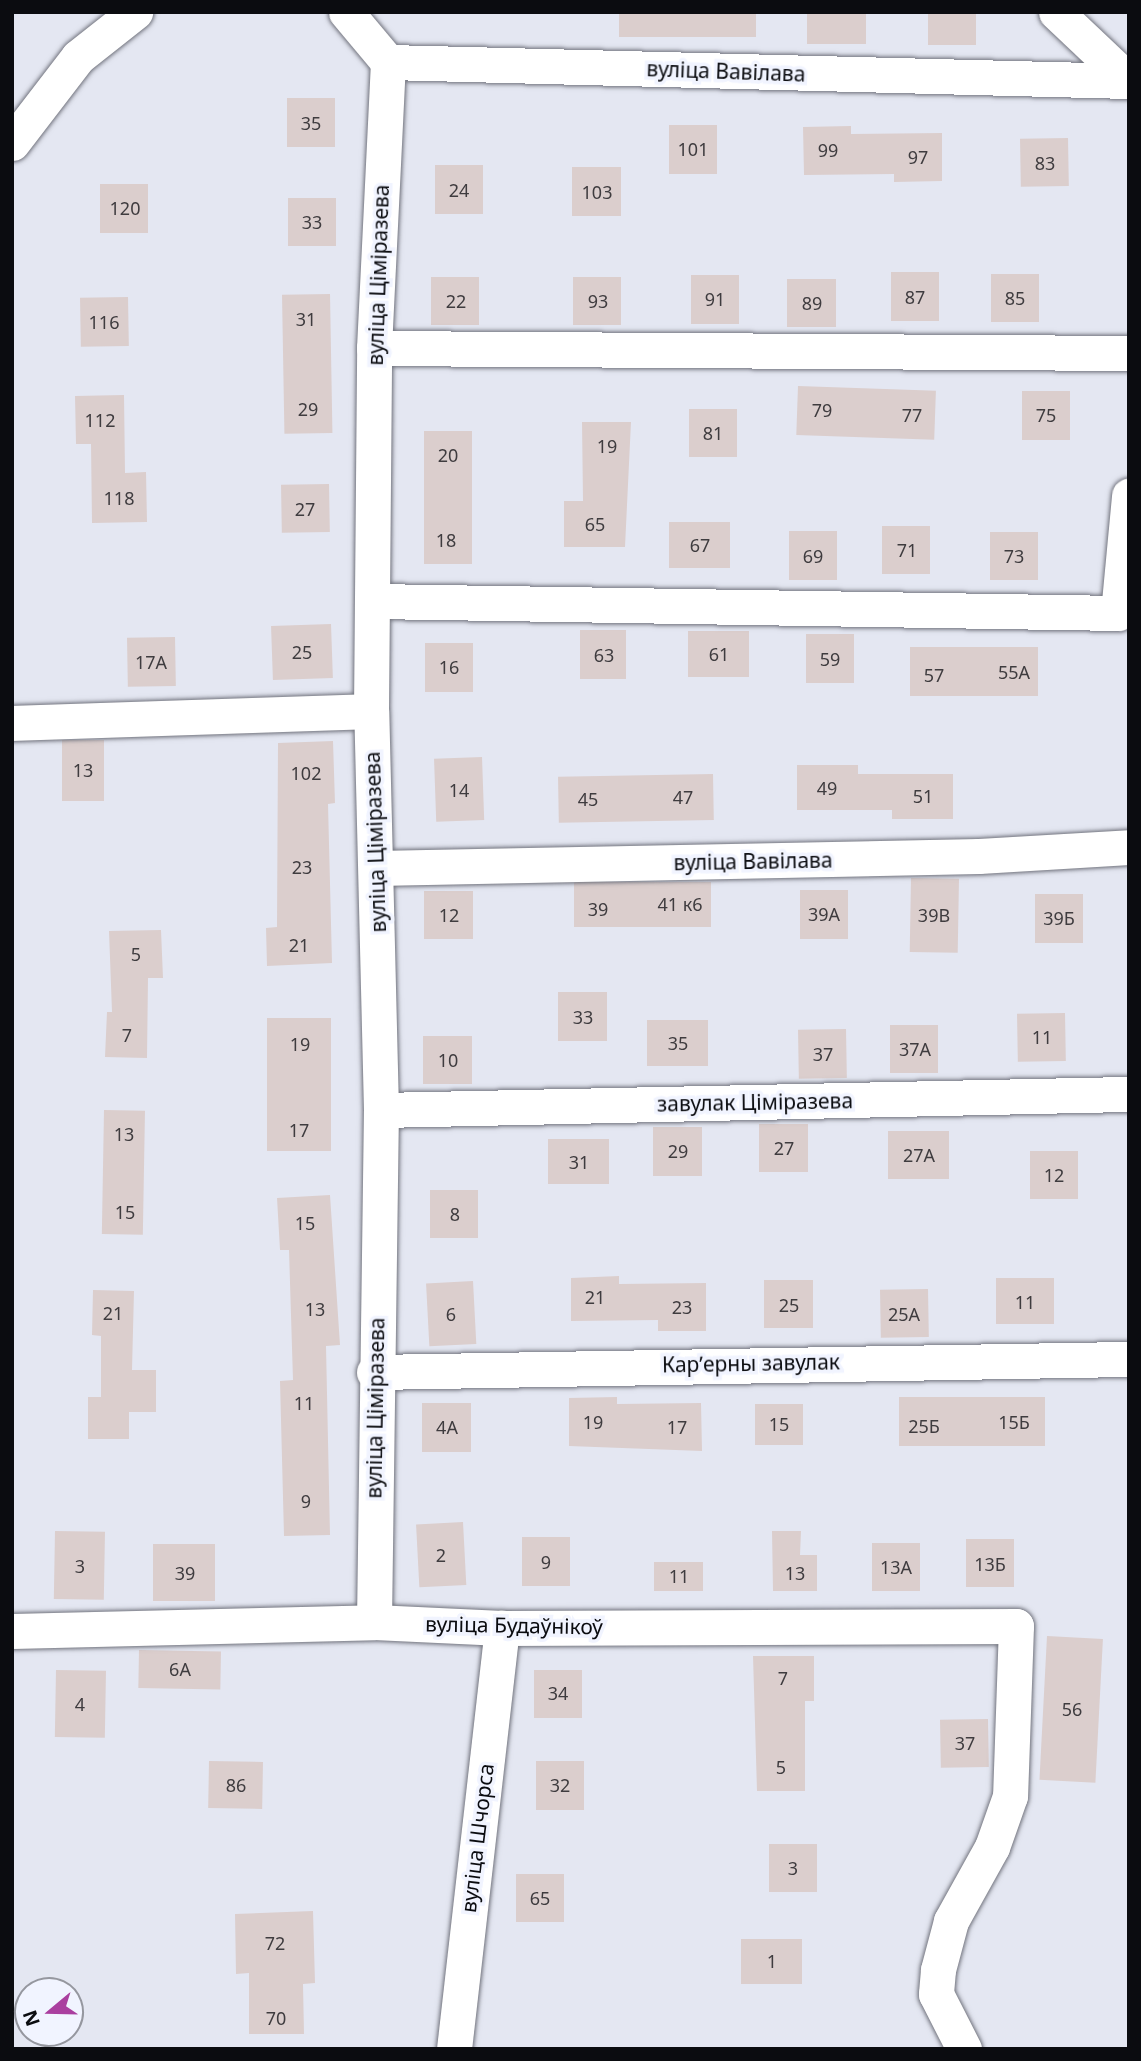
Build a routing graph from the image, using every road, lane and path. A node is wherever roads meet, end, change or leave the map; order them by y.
1 (135, 12) edge
2 (346, 12) edge
3 (1056, 12) edge
4 (388, 62) junction
5 (1129, 81) edge
6 (12, 143) edge
7 (374, 348) junction
8 (1129, 353) edge
9 (1129, 496) edge
10 (373, 601) junction
11 (371, 711) junction
12 (12, 723) edge
13 (1129, 847) edge
14 (376, 868) junction
15 (1129, 1094) edge
16 (381, 1110) junction
17 (1129, 1359) edge
18 (374, 1372) junction
19 (374, 1622) junction
20 (502, 1628) junction
21 (12, 1631) edge
22 (454, 2049) edge
23 (964, 2049) edge

1 - 6 street
2 - 4 street
3 - 5 street
4 - 5 street, вуліца Вавілава
4 - 7 street, вуліца Ціміразева
7 - 8 street
7 - 10 street, вуліца Ціміразева
9 - 10 street
10 - 11 street, вуліца Ціміразева
11 - 12 street
11 - 14 street, вуліца Ціміразева
13 - 14 street, вуліца Вавілава
14 - 16 street, вуліца Ціміразева
15 - 16 street, завулак Ціміразева
16 - 18 street, вуліца Ціміразева
17 - 18 street, Карʼерны завулак
18 - 19 street, вуліца Ціміразева
19 - 20 street, вуліца Будаўнікоў
19 - 21 street, вуліца Будаўнікоў
20 - 22 street, вуліца Шчорса
20 - 23 street, вуліца Будаўнікоў

